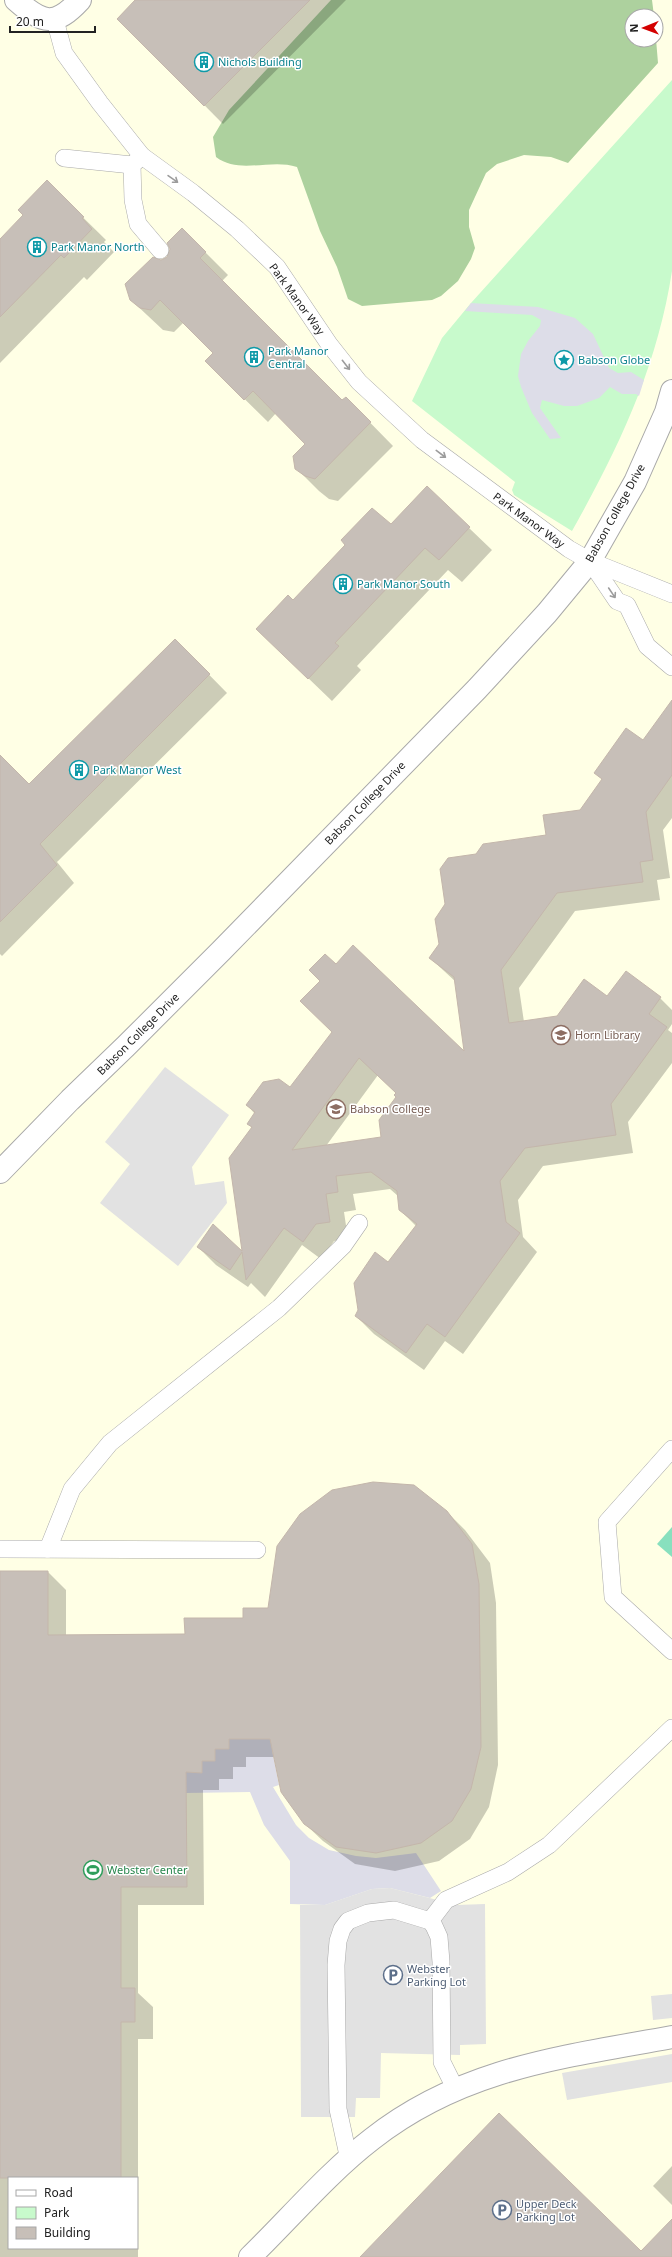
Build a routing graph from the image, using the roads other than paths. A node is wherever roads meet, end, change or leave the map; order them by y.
1 (16, 0) edge
2 (80, 0) edge
3 (55, 20) junction
4 (64, 158) dead end
5 (137, 161) junction
6 (160, 250) dead end
7 (672, 391) edge
8 (590, 561) junction
9 (672, 594) edge
10 (672, 667) edge
11 (0, 1172) edge
12 (359, 1223) dead end
13 (672, 1449) edge
14 (0, 1549) edge
15 (48, 1549) junction
16 (257, 1550) dead end
17 (672, 1651) edge
18 (672, 1728) edge
19 (430, 1921) junction
20 (672, 2037) edge
21 (455, 2088) junction
22 (349, 2160) junction
23 (250, 2257) edge

1 - 3 street
2 - 3 street
3 - 5 lane, Park Manor Way
4 - 5 lane
5 - 6 lane
5 -> 8 lane, Park Manor Way
7 - 8 street, Babson College Drive
8 - 9 lane, Park Manor Way
8 -> 10 lane
8 - 11 street, Babson College Drive
12 - 15 lane
13 - 17 lane
14 - 15 lane
15 - 16 lane
18 - 19 lane
19 - 21 lane
19 - 22 lane
20 - 21 street
21 - 22 street
22 - 23 street

